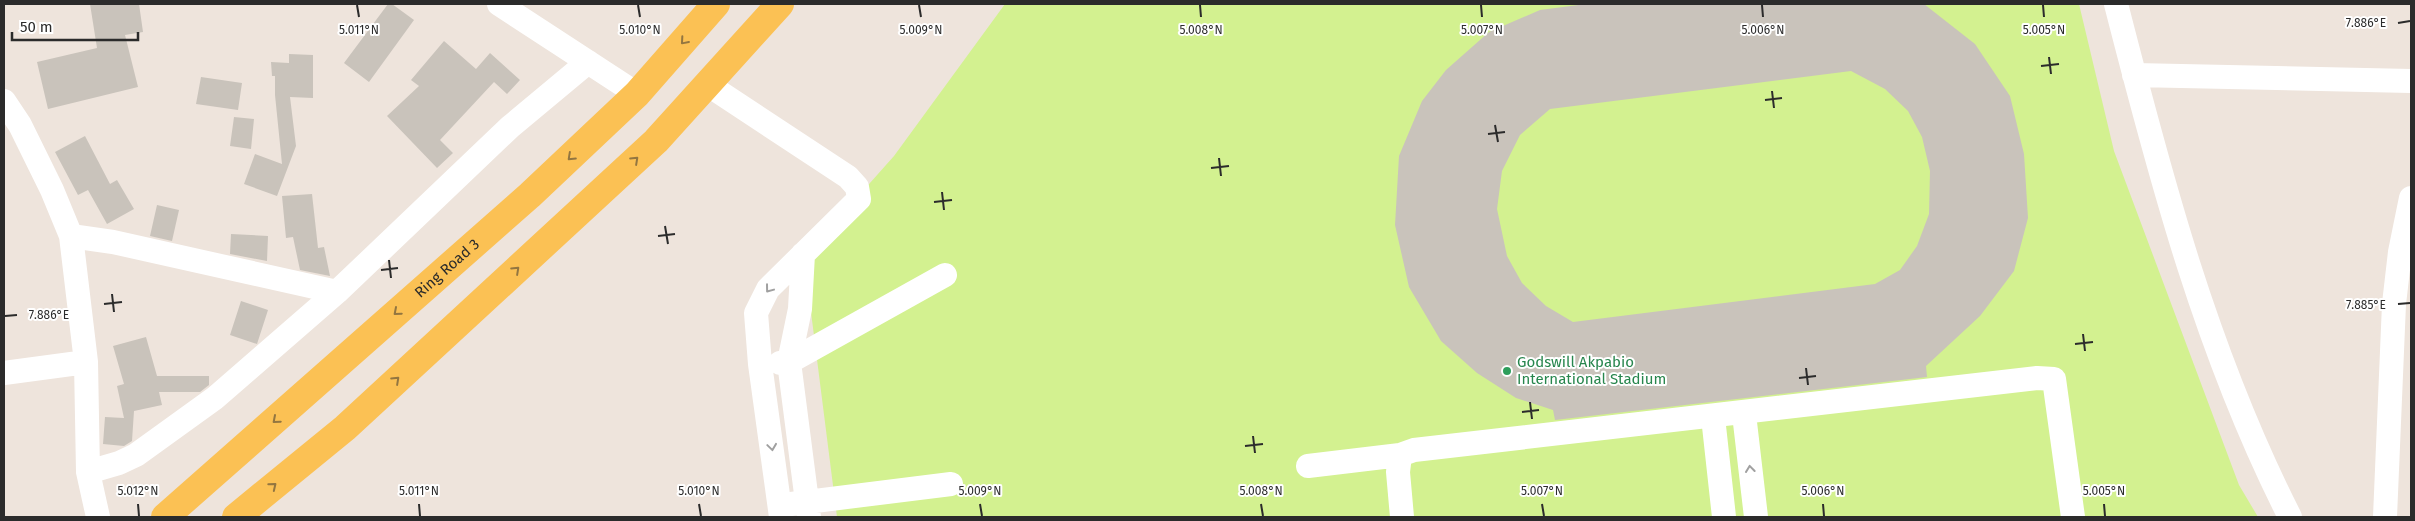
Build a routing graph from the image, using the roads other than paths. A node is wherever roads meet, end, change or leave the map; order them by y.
1 (499, 4) edge
2 (716, 4) edge
3 (780, 4) edge
4 (2116, 4) edge
5 (588, 62) junction
6 (2134, 75) junction
7 (2411, 82) edge
8 (707, 84) junction
9 (637, 94) junction
10 (4, 101) edge
11 (2411, 198) edge
12 (71, 236) junction
13 (803, 254) junction
14 (945, 275) dead end
15 (337, 292) junction
16 (86, 362) junction
17 (789, 362) junction
18 (760, 364) junction
19 (4, 373) edge
20 (1744, 414) junction
21 (1713, 417) junction
22 (1400, 455) junction
23 (1308, 466) dead end
24 (88, 472) junction
25 (951, 484) dead end
26 (808, 510) edge
27 (780, 511) edge
28 (98, 517) edge
29 (165, 517) edge
30 (236, 517) edge
31 (1402, 517) edge
32 (1724, 517) edge
33 (1756, 517) edge
34 (2073, 517) edge
35 (2290, 517) edge
36 (2385, 517) edge

1 - 5 street
2 -> 9 main road, Ring Road 3
3 - 8 main road
4 - 6 street
5 - 9 street
5 - 15 street
6 - 7 street
6 - 35 street
8 - 13 street
30 -> 8 main road
9 -> 29 main road, Ring Road 3
10 - 12 street
11 - 36 street
12 - 15 street
12 - 16 street
13 - 17 street
13 -> 18 street
14 - 17 street
15 - 24 street
16 - 19 street
16 - 24 street
17 - 18 street
17 - 26 street
18 -> 27 street
20 - 21 street
33 -> 20 street
20 - 34 street
21 - 22 street
21 - 32 street
22 - 23 street
22 - 31 street
24 - 28 street
25 - 26 street
26 - 27 street

